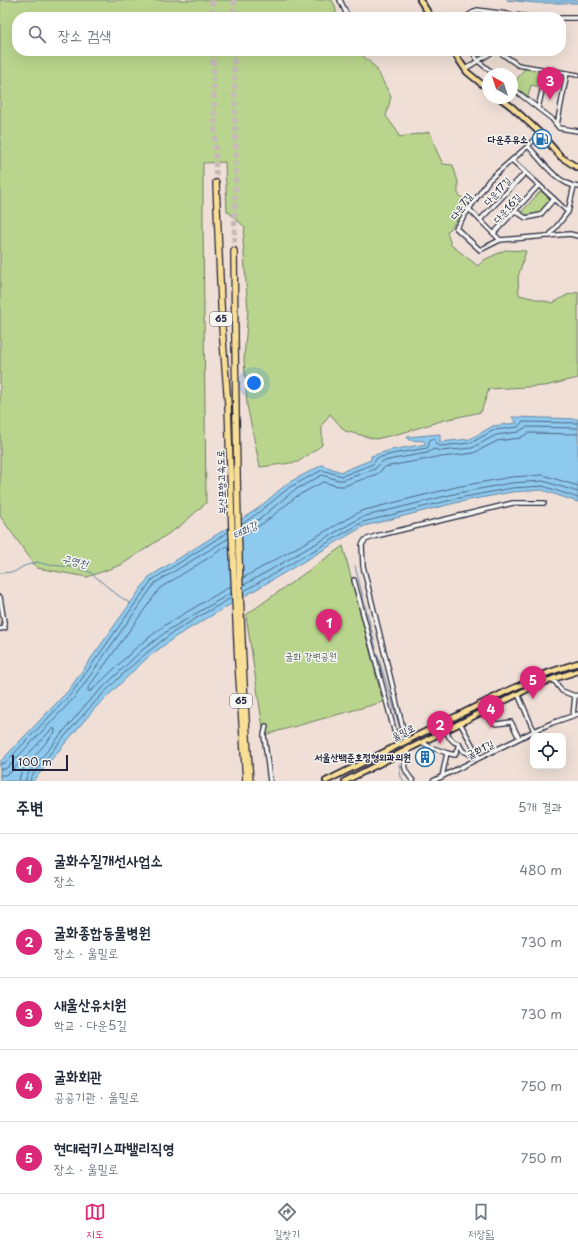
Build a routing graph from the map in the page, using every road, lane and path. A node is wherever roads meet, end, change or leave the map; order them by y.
1 (340, 0) edge
2 (420, 0) edge
3 (346, 12) edge
4 (428, 12) edge
5 (473, 12) edge
6 (492, 12) edge
7 (566, 18) edge
8 (578, 18) edge
9 (456, 56) edge
10 (475, 56) edge
11 (486, 56) edge
12 (505, 56) edge
13 (478, 61) junction
14 (487, 68) edge
15 (465, 69) junction
16 (547, 70) junction
17 (567, 73) junction
18 (578, 75) edge
19 (482, 84) edge
20 (518, 93) edge
21 (508, 104) edge
22 (538, 108) junction
23 (557, 125) junction
24 (578, 131) edge
25 (540, 133) junction
26 (528, 146) junction
27 (512, 160) junction
28 (578, 168) edge
29 (525, 173) junction
30 (216, 183) tunnel mouth
31 (538, 185) junction
32 (576, 187) edge
33 (554, 199) junction
34 (469, 209) junction
35 (515, 211) junction
36 (568, 212) junction
37 (480, 220) junction
38 (494, 233) junction
39 (549, 236) junction
40 (578, 236) edge
41 (500, 240) junction
42 (234, 251) tunnel mouth
43 (544, 503) dead end
44 (354, 580) dead end
45 (0, 597) edge
46 (1, 610) edge
47 (0, 629) edge
48 (383, 648) junction
49 (374, 651) junction
50 (578, 663) edge
51 (578, 671) edge
52 (553, 679) junction
53 (518, 694) junction
54 (576, 695) edge
55 (482, 712) junction
56 (578, 714) edge
57 (573, 716) junction
58 (460, 723) junction
59 (266, 726) dead end
60 (446, 730) junction
61 (534, 731) junction
62 (519, 738) junction
63 (406, 741) junction
64 (422, 742) junction
65 (459, 744) junction
66 (398, 745) junction
67 (408, 750) junction
68 (447, 753) junction
69 (480, 758) junction
70 (442, 777) junction
71 (246, 781) edge
72 (250, 781) edge
73 (270, 781) edge
74 (326, 781) edge
75 (345, 781) edge
76 (413, 781) edge
77 (433, 781) edge

1 - 3 street
2 - 4 main road
5 - 6 street
7 - 8 street
9 - 15 main road
10 - 13 street
11 - 13 street
12 - 16 street
13 - 14 street
13 - 15 street
15 - 19 main road
16 - 17 street
16 - 22 street
17 - 18 street
17 - 23 street
20 - 22 street
21 - 25 main road
22 - 23 street
23 - 24 street
25 - 26 street, 다운7길
25 - 28 main road
26 - 27 street, 다운7길
26 - 32 street
27 - 29 street
27 - 34 street, 다운7길
29 - 31 street
29 - 37 street, 다운17길
30 - 71 highway, 부산포항고속도로 / 65
31 - 33 street
31 - 35 street, 다운16길
32 - 36 street
33 - 35 street
33 - 36 street
34 - 37 street, 다운16길
34 - 41 street, 다운7길
35 - 38 street, 다운16길
36 - 39 street
37 - 38 street, 다운16길
38 - 41 street
39 - 40 street, 다운7길
39 - 41 street, 다운7길
42 - 72 highway, 부산포항고속도로 / 65
43 - 48 street
44 - 49 street
45 - 46 street
46 - 47 street
48 - 49 street
48 - 63 street
49 - 66 street
50 - 63 main road, 울밀로
51 - 52 main road, 울밀로
52 - 53 main road, 울밀로
52 - 54 street
53 - 55 main road, 울밀로
53 - 61 street
54 - 57 street
55 - 58 main road, 울밀로
55 - 62 street
56 - 57 street, 굴화1길
57 - 61 street, 굴화1길
58 - 60 main road, 울밀로
58 - 69 street
59 - 73 street
60 - 64 main road, 울밀로
60 - 65 street
61 - 62 street, 굴화1길
62 - 69 street, 굴화1길
63 - 66 main road, 울밀로
64 - 67 main road, 울밀로
64 - 68 street
65 - 68 street
65 - 69 street
66 - 74 main road, 울밀로
67 - 75 main road, 울밀로
67 - 76 street
68 - 70 street
69 - 70 street, 굴화1길
70 - 77 street, 굴화1길

